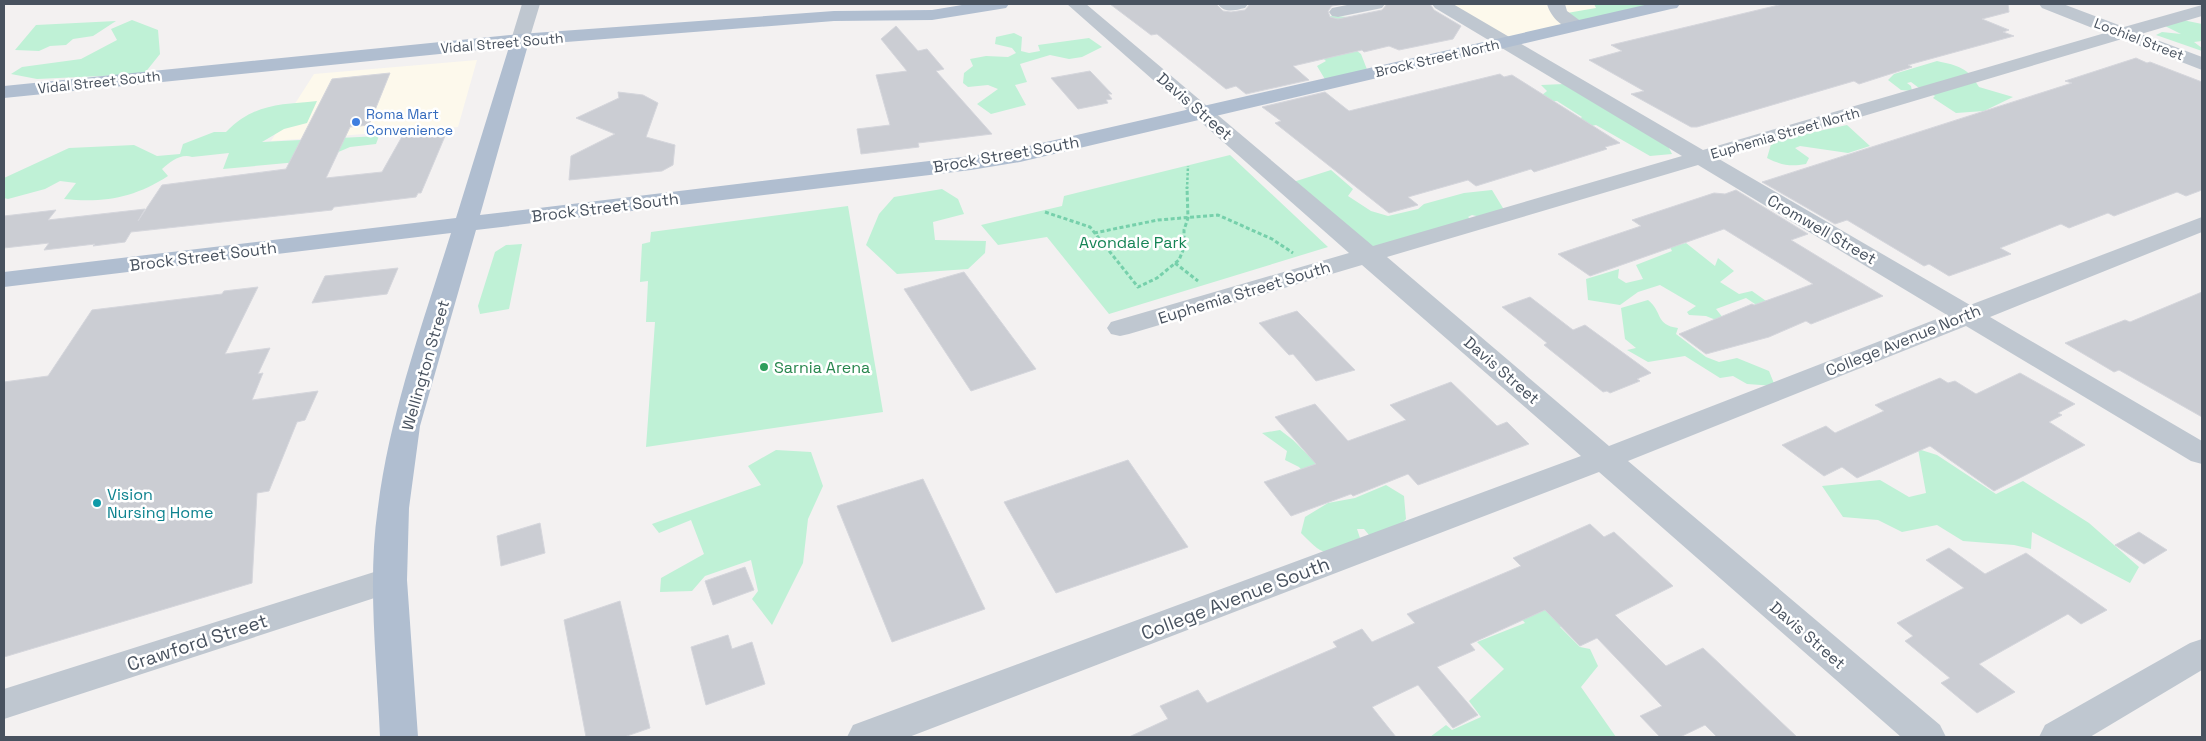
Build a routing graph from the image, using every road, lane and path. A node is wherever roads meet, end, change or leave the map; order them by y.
1 (531, 4) edge
2 (1000, 4) edge
3 (1076, 4) edge
4 (1227, 4) edge
5 (1239, 4) edge
6 (1376, 4) edge
7 (1442, 4) edge
8 (1556, 4) edge
9 (1671, 4) edge
10 (2048, 4) edge
11 (2202, 10) edge
12 (1338, 12) dead end
13 (1577, 25) junction
14 (2123, 33) junction
15 (520, 40) junction
16 (1507, 42) junction
17 (2202, 64) edge
18 (4, 92) edge
19 (1203, 113) junction
20 (1701, 158) junction
21 (1188, 166) dead end
22 (1045, 212) dead end
23 (1188, 218) junction
24 (465, 224) junction
25 (2202, 224) edge
26 (1094, 233) junction
27 (1367, 255) junction
28 (1317, 270) junction
29 (4, 280) edge
30 (1968, 315) junction
31 (1120, 328) dead end
32 (2202, 454) edge
33 (1604, 458) junction
34 (390, 580) junction
35 (2202, 654) edge
36 (4, 704) edge
37 (399, 737) edge
38 (866, 737) edge
39 (1927, 737) edge
40 (2058, 737) edge

1 - 15 street, Wellington Street
2 - 15 main road, Vidal Street South
3 - 19 street, Davis Street
4 - 5 street
6 - 12 street
7 - 16 street, Cromwell Street
8 - 13 street
9 - 13 main road, Brock Street North
10 - 14 street, Lochiel Street
11 - 14 street, Euphemia Street North
13 - 16 main road, Brock Street North
14 - 17 street, Lochiel Street
14 - 20 street, Euphemia Street North
15 - 18 main road, Vidal Street South
15 - 24 main road, Wellington Street
16 - 19 main road, Brock Street North
16 - 20 street, Cromwell Street
19 - 24 main road, Brock Street South
19 - 27 street, Davis Street
20 - 27 street, Euphemia Street North
20 - 30 street, Cromwell Street
21 - 23 path
22 - 26 path
23 - 26 path
23 - 26 path
23 - 28 path
24 - 29 main road, Brock Street South
24 - 34 main road, Wellington Street
25 - 30 street, College Avenue North
27 - 28 street, Euphemia Street South
27 - 33 street, Davis Street
28 - 31 street, Euphemia Street South
30 - 32 street, Cromwell Street
30 - 33 street, College Avenue North
33 - 38 street, College Avenue South
33 - 39 street, Davis Street
34 - 36 street, Crawford Street
34 - 37 main road, Wellington Street
35 - 40 street

